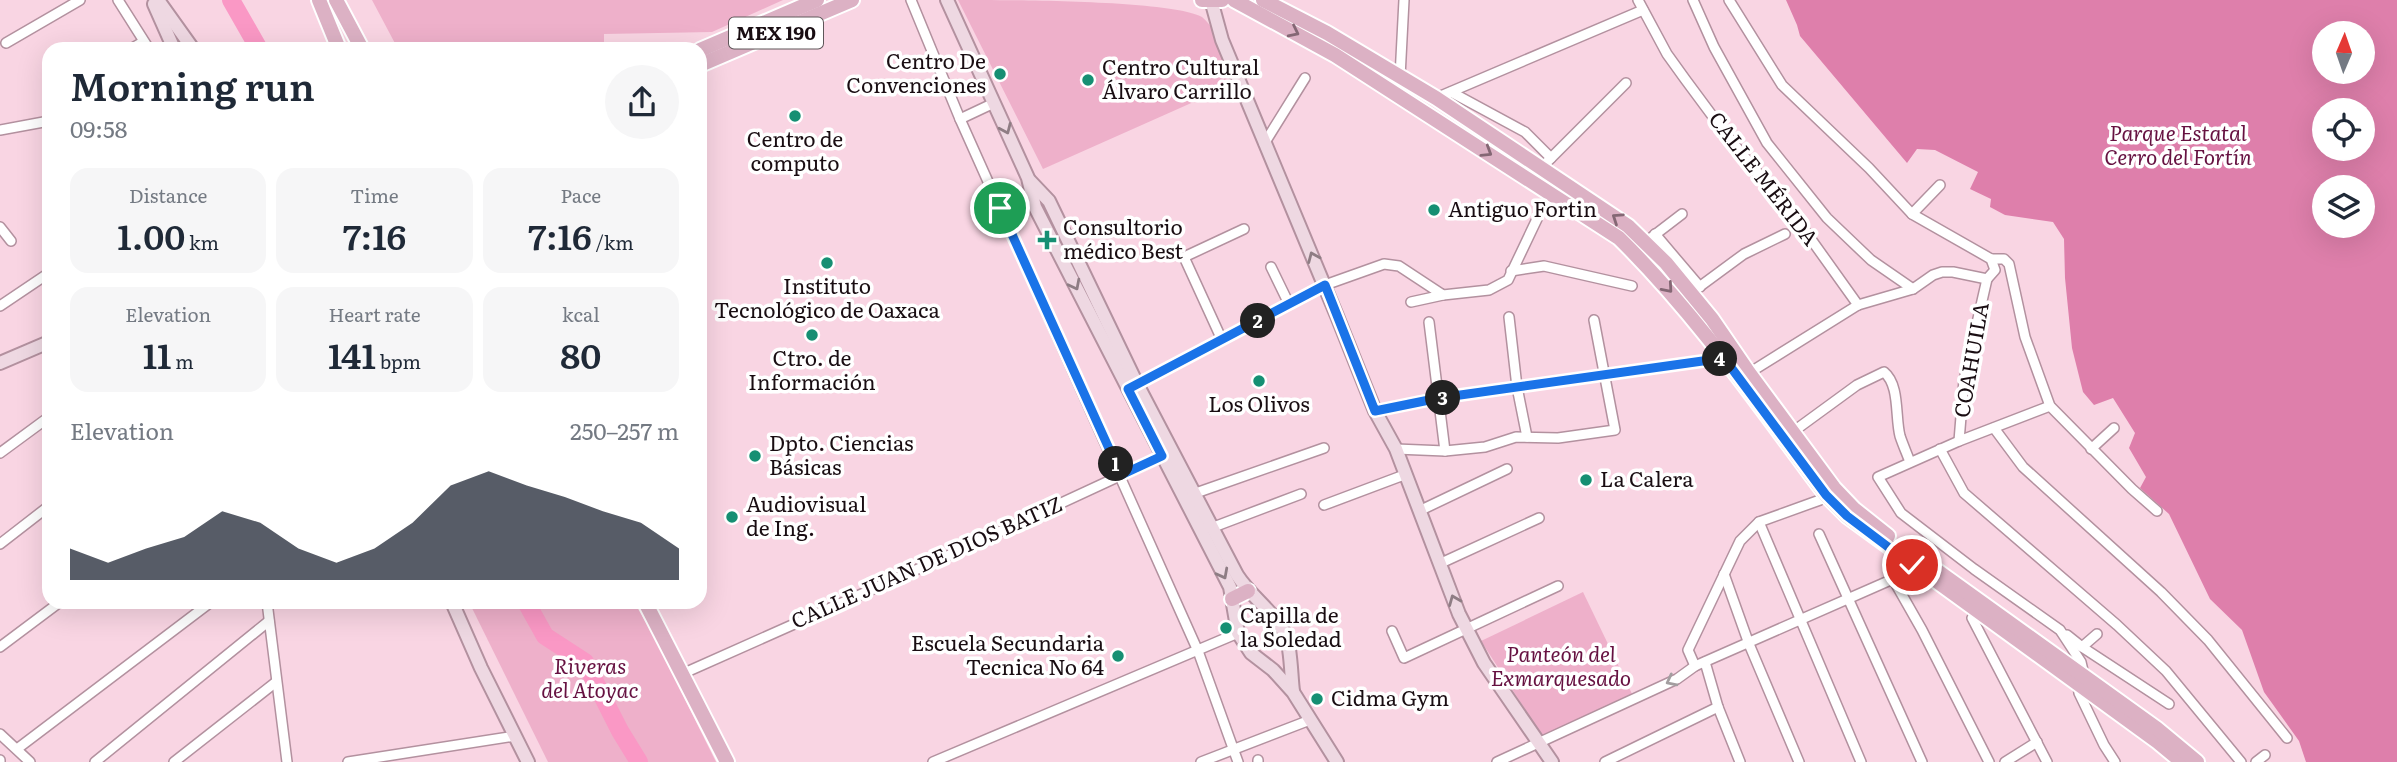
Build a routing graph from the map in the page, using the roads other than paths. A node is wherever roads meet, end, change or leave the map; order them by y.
1 (80, 0) edge
2 (118, 0) edge
3 (152, 0) edge
4 (158, 0) edge
5 (319, 0) edge
6 (336, 0) edge
7 (817, 0) edge
8 (852, 0) edge
9 (911, 0) edge
10 (947, 0) edge
11 (1212, 0) edge
12 (1234, 0) edge
13 (1263, 0) edge
14 (1404, 0) edge
15 (1638, 0) edge
16 (1693, 0) edge
17 (1728, 0) edge
18 (1643, 10) junction
19 (758, 33) junction
20 (144, 42) edge
21 (171, 42) edge
22 (188, 42) edge
23 (336, 42) edge
24 (358, 42) edge
25 (6, 43) dead end
26 (707, 48) edge
27 (707, 61) edge
28 (1400, 77) junction
29 (1305, 78) dead end
30 (1626, 83) dead end
31 (1451, 92) junction
32 (1436, 98) junction
33 (994, 103) junction
34 (960, 119) junction
35 (42, 122) edge
36 (0, 130) edge
37 (1264, 144) junction
38 (1546, 163) junction
39 (1940, 185) dead end
40 (1682, 214) dead end
41 (1912, 214) junction
42 (1537, 219) dead end
43 (0, 227) edge
44 (1244, 229) dead end
45 (1785, 234) dead end
46 (1650, 238) junction
47 (11, 242) dead end
48 (1184, 257) junction
49 (1991, 259) junction
50 (1172, 262) dead end
51 (1271, 267) dead end
52 (1511, 271) junction
53 (42, 278) edge
54 (1987, 279) junction
55 (1325, 285) junction
56 (1632, 286) dead end
57 (1913, 289) junction
58 (1695, 290) junction
59 (1443, 295) junction
60 (1411, 302) dead end
61 (1289, 304) junction
62 (1858, 305) junction
63 (0, 306) edge
64 (1509, 317) dead end
65 (1594, 320) dead end
66 (1429, 323) dead end
67 (1222, 340) junction
68 (42, 345) edge
69 (1724, 358) junction
70 (0, 363) edge
71 (1749, 373) junction
72 (1603, 374) junction
73 (1132, 387) junction
74 (1517, 387) junction
75 (1439, 398) junction
76 (2050, 406) junction
77 (1375, 411) junction
78 (42, 422) edge
79 (1994, 428) junction
80 (2114, 428) dead end
81 (1794, 431) junction
82 (1527, 437) junction
83 (1959, 441) junction
84 (1324, 448) dead end
85 (1396, 449) junction
86 (1940, 449) junction
87 (2091, 449) junction
88 (1445, 451) junction
89 (0, 453) edge
90 (1167, 454) junction
91 (1910, 462) junction
92 (1507, 469) dead end
93 (1121, 475) junction
94 (1404, 475) junction
95 (1193, 494) junction
96 (1301, 494) dead end
97 (1826, 495) junction
98 (1324, 505) dead end
99 (42, 511) edge
100 (1419, 511) junction
101 (2157, 511) dead end
102 (1539, 518) dead end
103 (1759, 523) junction
104 (1211, 528) junction
105 (1819, 534) dead end
106 (0, 544) edge
107 (1439, 564) junction
108 (1912, 565) junction
109 (1724, 574) junction
110 (1893, 579) junction
111 (1558, 586) dead end
112 (1248, 592) junction
113 (1231, 599) junction
114 (1847, 600) junction
115 (51, 609) edge
116 (202, 609) edge
117 (268, 609) edge
118 (455, 609) edge
119 (649, 609) edge
120 (1972, 618) dead end
121 (269, 621) junction
122 (1800, 622) junction
123 (1467, 630) junction
124 (2060, 630) junction
125 (1392, 631) dead end
126 (1238, 633) junction
127 (2097, 634) dead end
128 (1749, 643) junction
129 (0, 647) edge
130 (2082, 647) junction
131 (1198, 651) junction
132 (1705, 662) junction
133 (1695, 666) junction
134 (682, 674) junction
135 (2081, 680) junction
136 (276, 682) junction
137 (1293, 692) junction
138 (2169, 704) dead end
139 (1718, 707) junction
140 (1310, 720) junction
141 (0, 734) edge
142 (515, 736) junction
143 (2287, 738) dead end
144 (2037, 742) junction
145 (1538, 743) junction
146 (17, 749) junction
147 (1234, 749) junction
148 (2265, 755) dead end
149 (30, 762) edge
150 (95, 762) edge
151 (174, 762) edge
152 (287, 762) edge
153 (348, 762) edge
154 (528, 762) edge
155 (727, 762) edge
156 (933, 762) edge
157 (1201, 762) edge
158 (1238, 762) edge
159 (1336, 762) edge
160 (1497, 762) edge
161 (1552, 762) edge
162 (1605, 762) edge
163 (1740, 762) edge
164 (1799, 762) edge
165 (1861, 762) edge
166 (1922, 762) edge
167 (1989, 762) edge
168 (2005, 762) edge
169 (2047, 762) edge
170 (2115, 762) edge
171 (2182, 762) edge
172 (2197, 762) edge
173 (2241, 762) edge
174 (2256, 762) edge

1 - 25 street
2 - 20 street
3 - 21 main road
4 - 22 main road
5 - 23 main road
6 - 24 main road
7 - 19 main road, MEX 190
8 - 19 main road, MEX 190
9 - 34 street
10 - 33 main road
11 - 37 main road
12 -> 69 main road
13 - 28 main road
14 - 28 street
15 - 18 street, CALLE MÉRIDA
16 - 57 street
17 - 41 street
18 - 31 street
18 - 62 street, CALLE MÉRIDA
19 - 26 main road, MEX 190
19 - 27 main road, MEX 190
28 - 32 main road
29 - 37 street
30 - 38 street
31 - 32 street
31 - 38 street
32 - 38 main road
33 - 34 street
33 -> 73 main road
34 - 93 street
35 - 36 street
55 -> 37 main road
46 -> 38 main road
39 - 41 street
40 - 46 street
41 - 49 street
42 - 52 street
43 - 47 street
44 - 48 street
45 - 58 street
46 - 58 main road
48 - 50 street
48 - 67 street
49 - 54 street, COAHUILA
49 - 76 street
51 - 61 street
52 - 56 street
52 - 59 street
53 - 63 street
54 - 57 street
54 - 83 street, COAHUILA
55 - 59 street
55 - 61 street
55 - 77 main road
57 - 62 street
58 - 71 main road
59 - 60 street
61 - 67 street
62 - 71 street
64 - 74 street
65 - 72 street
66 - 75 street
67 - 73 street
68 - 70 main road
69 - 72 street
69 - 97 main road
71 - 81 main road
72 - 74 street
72 - 82 street
73 - 90 main road
74 - 75 street
74 - 82 street
75 - 77 street
75 - 88 street
76 - 79 street
76 - 87 street
77 - 85 main road
78 - 89 street
79 - 83 street
79 - 143 street
80 - 87 street
81 - 91 street
81 - 135 main road
82 - 88 street
83 - 86 street
84 - 95 street
85 - 88 street
85 - 94 main road
86 - 91 street
86 - 173 street
87 - 101 street
90 - 93 street, CALLE JUAN DE DIOS BATIZ
90 - 95 main road
90 -> 113 main road
91 - 124 street
92 - 100 street
93 - 131 street
93 - 134 street, CALLE JUAN DE DIOS BATIZ
94 - 98 street
94 - 100 main road
95 - 104 main road
96 - 104 street
97 - 103 street
97 - 108 main road
99 - 106 street
100 - 107 main road
102 - 107 street
103 - 109 street
103 - 122 street
104 - 112 main road
105 - 114 street
123 -> 107 main road
108 - 110 street
108 - 135 main road
109 - 128 street
109 - 133 street
110 - 114 street
110 - 167 street
111 - 123 street
112 - 113 main road
112 - 137 main road
113 - 126 main road
114 - 122 street
114 - 166 street
115 - 129 street
116 - 146 street
117 - 121 street
118 - 142 main road
119 - 134 main road
120 - 144 street
121 - 136 street
121 - 150 street
122 - 128 street
122 - 165 street
123 - 125 street
123 - 145 main road
124 - 130 street
124 - 135 street
126 - 131 street
126 - 137 main road
127 - 130 street
128 - 132 street
128 - 164 street
130 - 138 street
131 - 147 street
131 - 156 street
132 - 133 street
132 - 139 street
133 -> 145 street
134 - 155 main road
135 - 170 street
135 - 171 main road
135 - 172 main road
136 - 151 street
136 - 152 street
137 - 140 main road
139 - 162 street
139 - 163 street
140 - 147 street
140 - 159 main road
141 - 146 street
142 - 153 street
142 - 154 main road
144 - 168 street
144 - 169 street
145 - 160 street
145 - 161 main road
146 - 149 street
147 - 157 street
147 - 158 street
148 - 174 street

